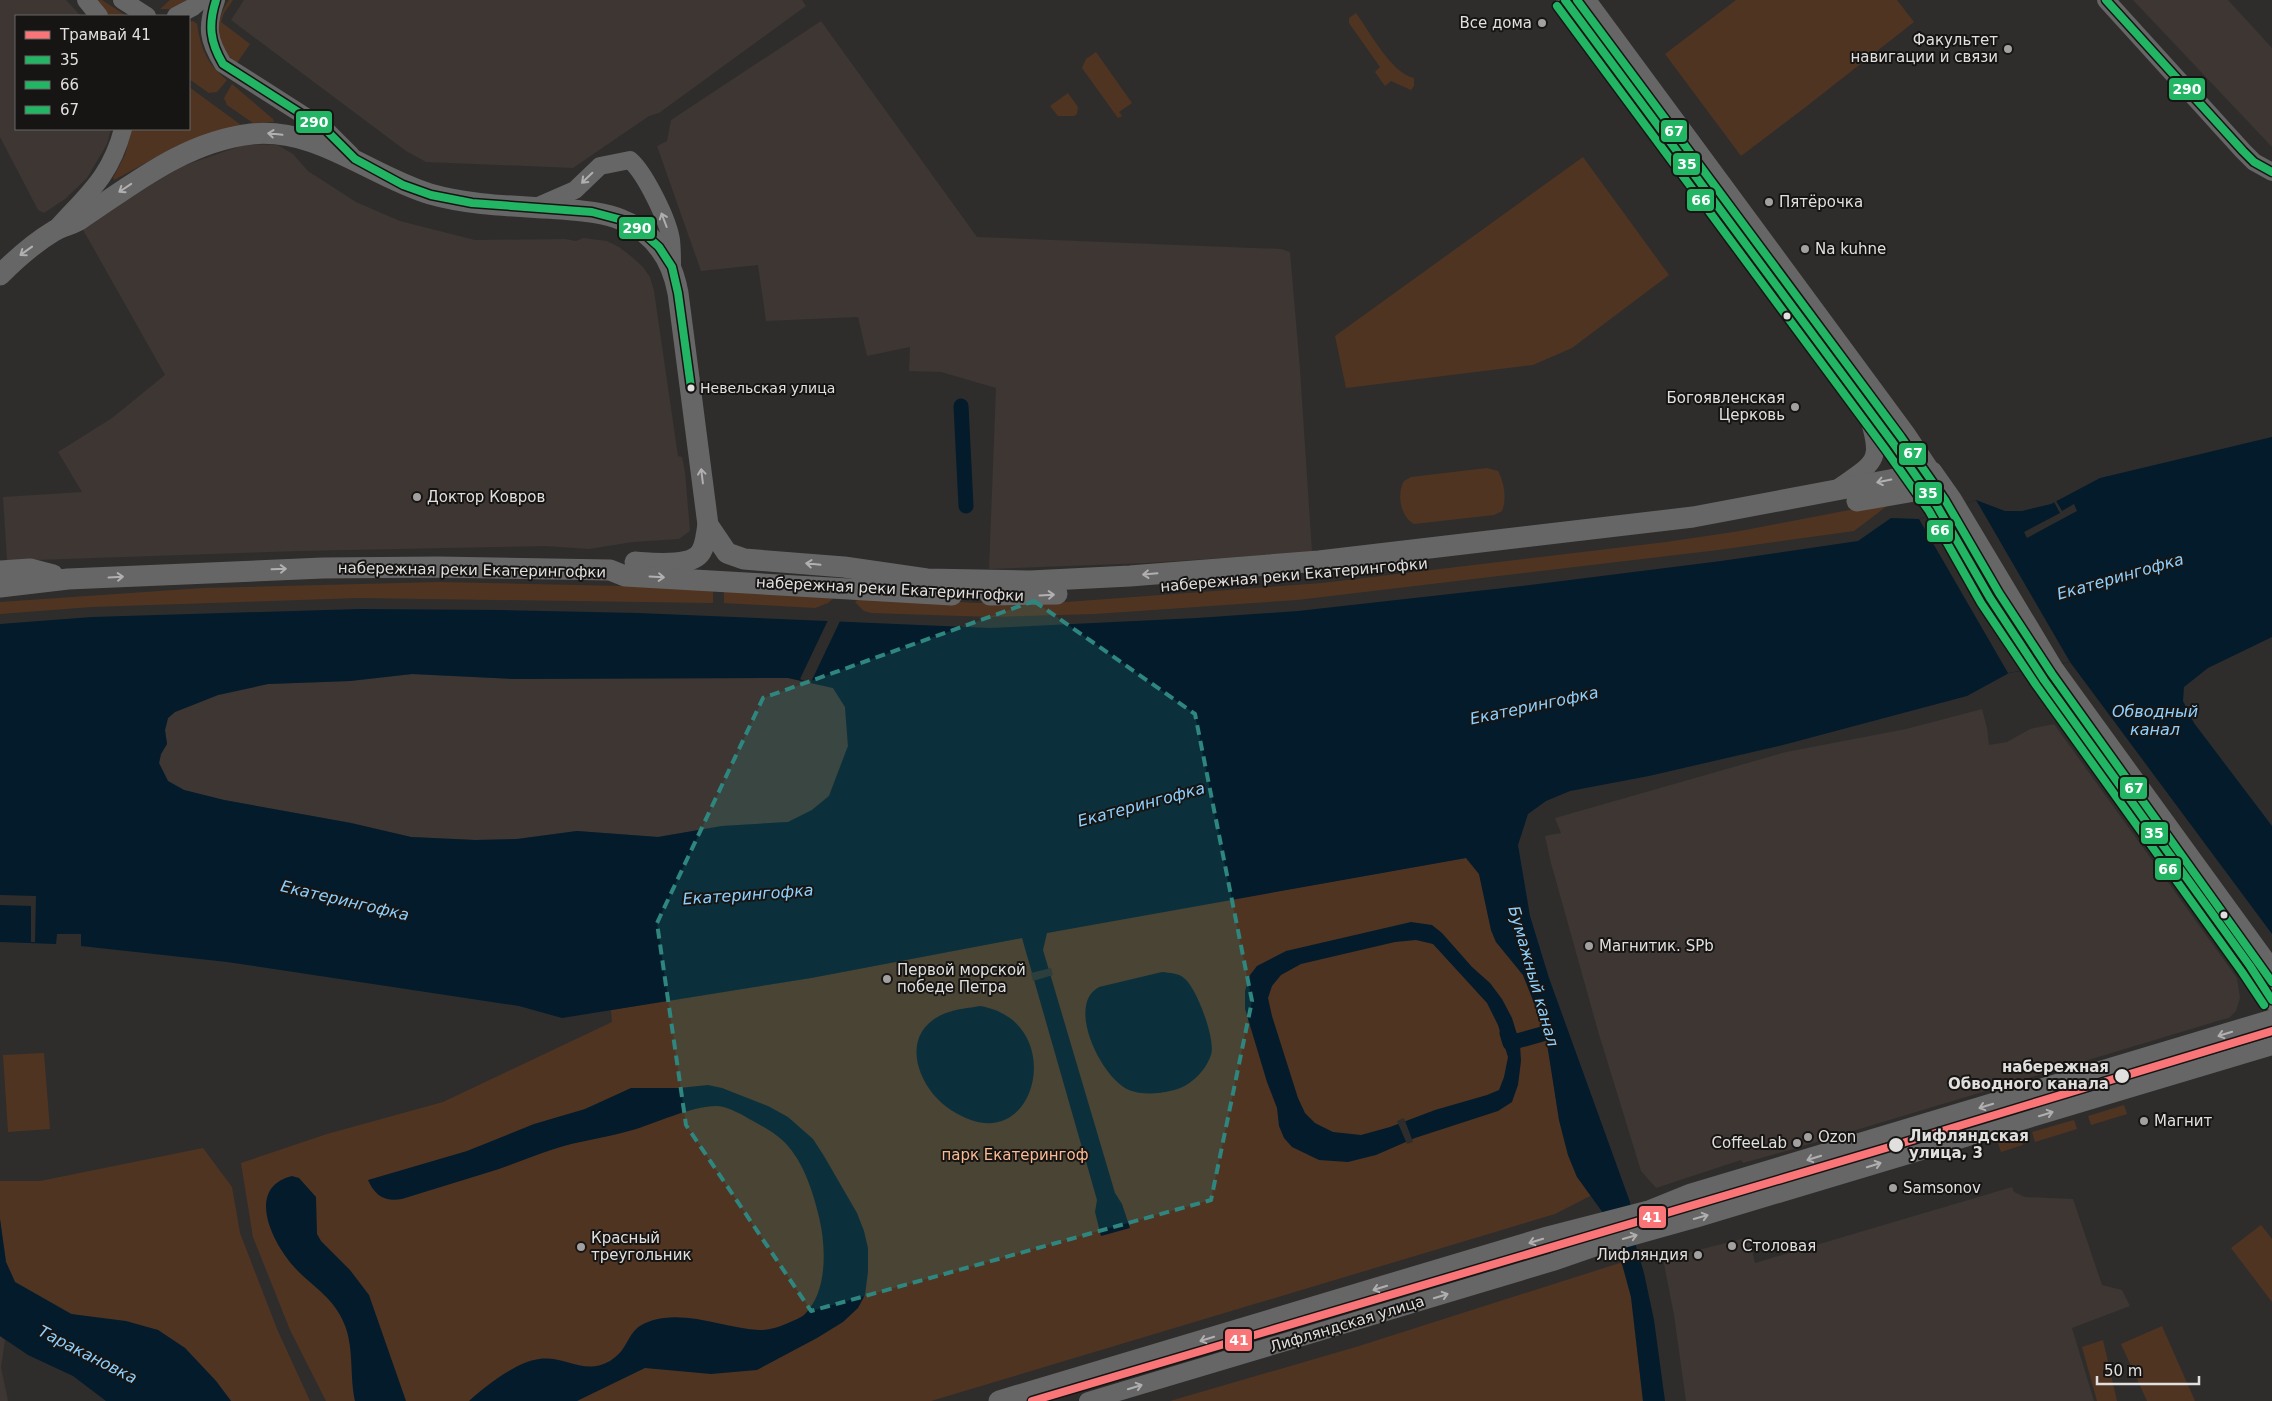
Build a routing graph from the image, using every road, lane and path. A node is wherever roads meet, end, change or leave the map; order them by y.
1 (86, 0) edge
2 (122, 0) edge
3 (201, 0) edge
4 (216, 0) edge
5 (1566, 0) edge
6 (1587, 0) edge
7 (2106, 0) edge
8 (98, 15) edge
9 (145, 15) edge
10 (178, 15) edge
11 (123, 130) edge
12 (355, 159) junction
13 (2270, 171) edge
14 (535, 207) junction
15 (55, 230) junction
16 (672, 267) junction
17 (0, 275) edge
18 (1864, 403) junction
19 (1924, 479) junction
20 (1835, 490) junction
21 (708, 525) junction
22 (610, 570) junction
23 (0, 571) edge
24 (68, 579) junction
25 (0, 587) edge
26 (2045, 669) junction
27 (2272, 971) edge
28 (2272, 1000) edge
29 (2272, 1020) edge
30 (2272, 1046) edge
31 (1651, 1220) junction
32 (1602, 1234) junction
33 (1000, 1401) edge
34 (1088, 1401) edge

1 - 8 street
2 - 9 street
3 - 10 street
4 - 12 street
5 - 18 street
6 - 19 street
7 - 13 street
11 - 15 street
12 - 14 main road
12 -> 15 main road
14 - 16 main road
16 -> 14 street
15 -> 17 main road
21 -> 16 main road
18 - 19 street
18 - 20 street
19 -> 20 main road, набережная реки Екатерингофки
22 -> 19 main road, набережная реки Екатерингофки
19 - 26 main road
20 -> 21 main road, набережная реки Екатерингофки
21 - 22 main road
24 -> 22 main road, набережная реки Екатерингофки
23 - 24 main road
24 - 25 main road, набережная реки Екатерингофки
26 - 27 main road
26 - 28 main road
29 -> 31 main road
31 -> 30 street
31 - 32 main road
32 -> 33 main road, Лифляндская улица
34 -> 32 street, Лифляндская улица

